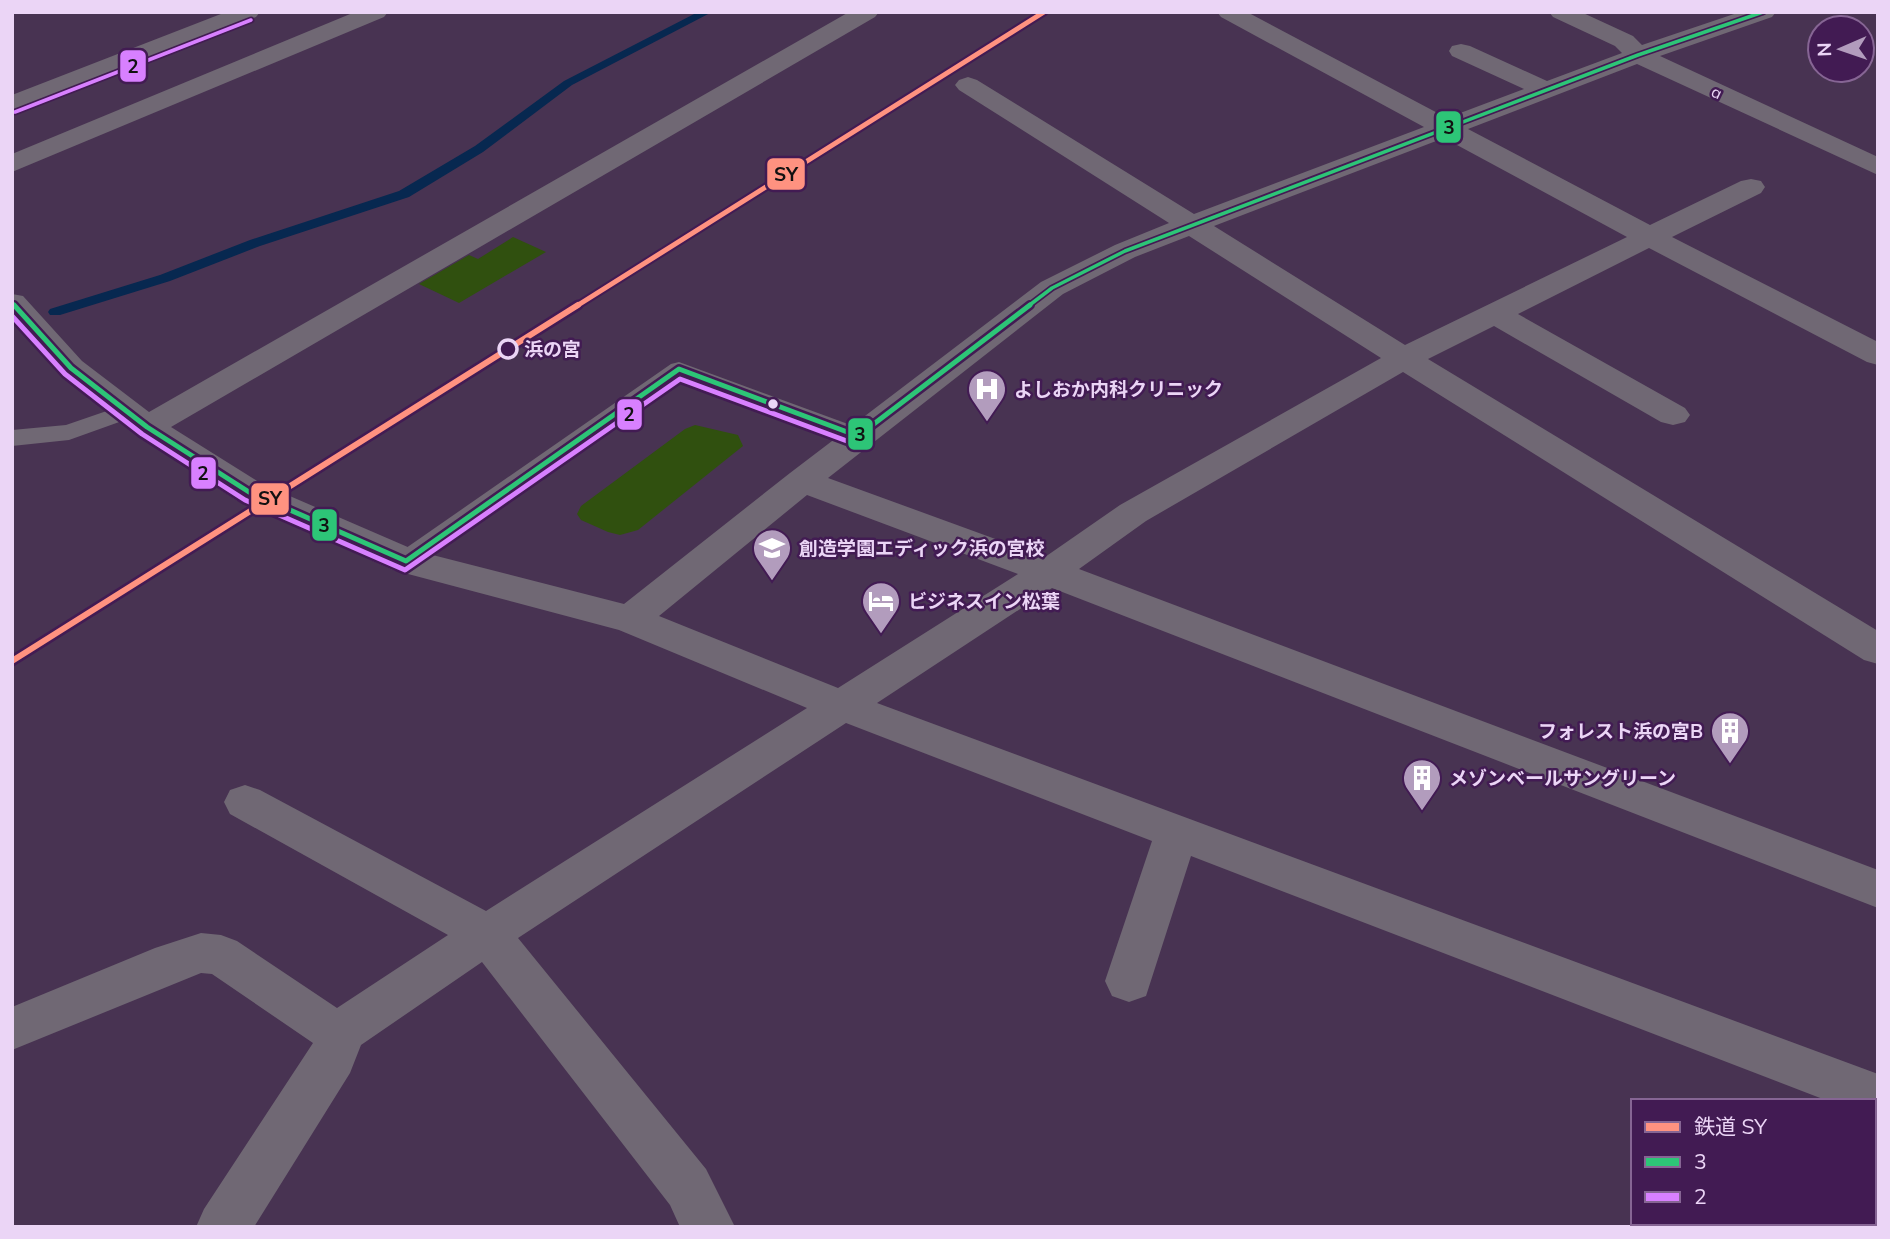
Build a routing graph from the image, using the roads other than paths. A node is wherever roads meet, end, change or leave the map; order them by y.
1 (247, 12) edge
2 (376, 12) edge
3 (867, 12) edge
4 (1561, 12) edge
5 (1764, 12) edge
6 (1232, 13) edge
7 (1461, 51) dead end
8 (1638, 55) junction
9 (968, 85) dead end
10 (1546, 90) junction
11 (12, 104) edge
12 (1447, 127) junction
13 (12, 164) edge
14 (1878, 167) edge
15 (1751, 187) dead end
16 (1193, 224) junction
17 (1648, 236) junction
18 (12, 303) edge
19 (1496, 314) junction
20 (1878, 355) edge
21 (1404, 358) junction
22 (1673, 415) dead end
23 (137, 419) junction
24 (858, 436) junction
25 (12, 438) edge
26 (802, 481) junction
27 (406, 561) junction
28 (1049, 572) junction
29 (630, 619) junction
30 (1878, 650) edge
31 (842, 706) junction
32 (245, 802) dead end
33 (1177, 832) junction
34 (1878, 889) edge
35 (487, 934) junction
36 (1129, 981) dead end
37 (12, 1029) edge
38 (341, 1032) junction
39 (1878, 1097) edge
40 (223, 1227) edge
41 (708, 1227) edge

1 - 11 street
2 - 13 street
3 - 23 street
4 - 8 street, a
5 - 8 street
6 - 12 street
7 - 10 street
8 - 10 street
8 - 14 street, a
9 - 16 street
10 - 12 street
12 - 16 street
12 - 17 street
15 - 17 street
16 - 21 street
16 - 24 street
17 - 19 street
17 - 20 street
18 - 23 street
19 - 21 street
19 - 22 street
21 - 28 street
21 - 30 street
23 - 25 lane
23 - 27 street
24 - 26 street
24 - 27 lane
26 - 28 street
26 - 29 street
27 - 29 street
28 - 31 street
28 - 34 street
29 - 31 street
31 - 33 street
31 - 35 street
32 - 35 street
33 - 36 street
33 - 39 street
35 - 38 street
35 - 41 street
37 - 38 street
38 - 40 street

